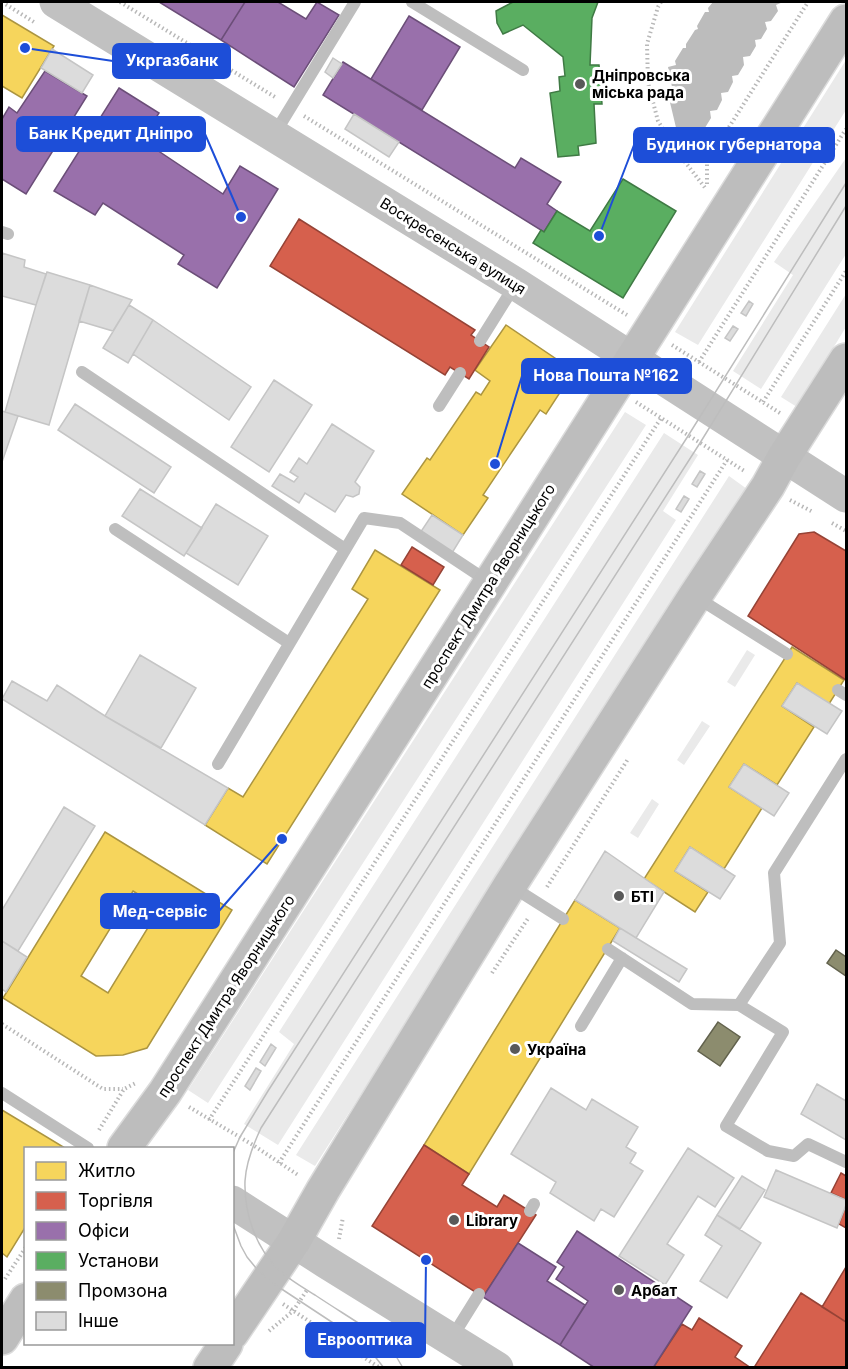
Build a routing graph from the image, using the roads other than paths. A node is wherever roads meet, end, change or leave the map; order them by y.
1 (56, 2) edge
2 (355, 2) edge
3 (412, 2) edge
4 (846, 21) edge
5 (523, 70) dead end
6 (274, 135) junction
7 (516, 284) junction
8 (480, 341) dead end
9 (632, 358) junction
10 (846, 360) edge
11 (82, 372) dead end
12 (460, 373) dead end
13 (439, 406) dead end
14 (784, 456) junction
15 (846, 496) edge
16 (115, 529) dead end
17 (345, 549) junction
18 (490, 583) junction
19 (695, 596) junction
20 (289, 643) junction
21 (787, 654) dead end
22 (846, 759) edge
23 (218, 764) dead end
24 (510, 885) junction
25 (563, 919) dead end
26 (608, 949) dead end
27 (622, 958) junction
28 (739, 1005) junction
29 (581, 1026) dead end
30 (2, 1093) edge
31 (134, 1145) edge
32 (86, 1147) edge
33 (846, 1162) edge
34 (234, 1203) edge
35 (294, 1241) junction
36 (479, 1294) dead end
37 (24, 1303) edge
38 (234, 1330) edge
39 (2, 1338) edge
40 (451, 1340) junction
41 (225, 1345) edge
42 (210, 1368) edge
43 (497, 1368) edge

1 - 6 main road, Воскресенська вулиця
2 - 6 lane
3 - 5 lane
4 - 9 main road, проспект Дмитра Яворницького
6 - 7 main road, Воскресенська вулиця
7 - 8 lane
7 - 9 main road, Воскресенська вулиця
9 - 14 main road, Воскресенська вулиця
9 - 18 main road, проспект Дмитра Яворницького
10 - 14 main road
11 - 17 lane
12 - 13 lane
14 - 15 main road, Воскресенська вулиця
14 - 19 main road
16 - 20 lane
17 - 18 lane
17 - 20 lane
18 - 31 main road, проспект Дмитра Яворницького
19 - 21 lane
19 - 24 main road
20 - 23 lane
22 - 28 lane
24 - 25 lane
24 - 35 main road
26 - 27 lane
27 - 28 lane
27 - 29 lane
28 - 33 lane
30 - 32 lane
34 - 35 main road
35 - 38 main road
35 - 40 main road
36 - 40 lane
37 - 39 main road
40 - 43 main road
41 - 42 main road

